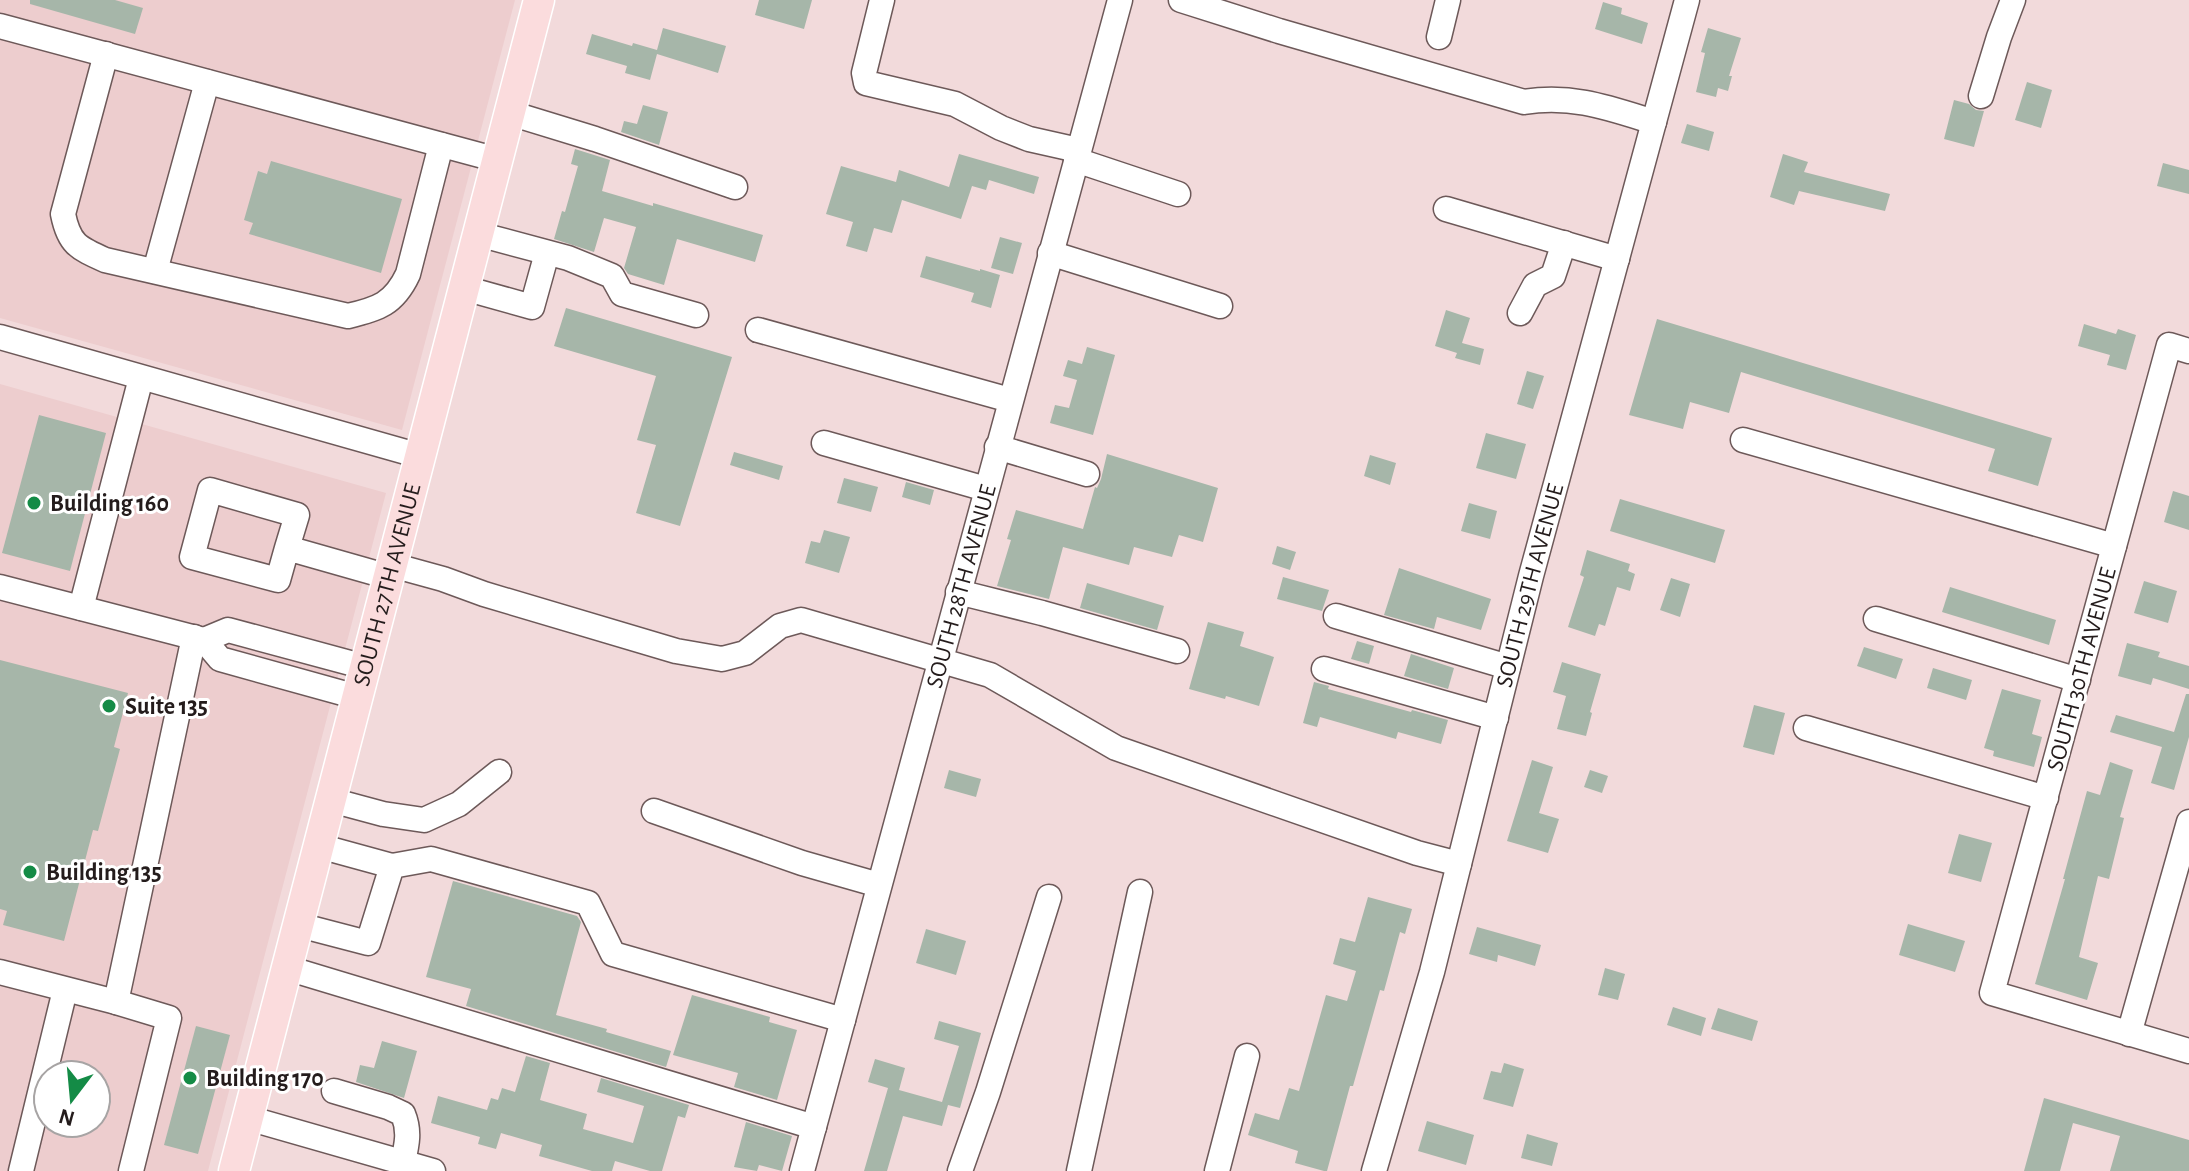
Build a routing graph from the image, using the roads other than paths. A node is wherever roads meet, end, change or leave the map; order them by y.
1 (539, 0) edge
2 (882, 0) edge
3 (1120, 0) edge
4 (1181, 0) edge
5 (1448, 0) edge
6 (1687, 0) edge
7 (2013, 0) edge
8 (0, 26) edge
9 (1439, 37) dead end
10 (106, 54) junction
11 (207, 82) junction
12 (1981, 96) dead end
13 (510, 113) junction
14 (1654, 122) junction
15 (441, 145) junction
16 (1077, 155) junction
17 (498, 160) junction
18 (735, 187) dead end
19 (1178, 194) dead end
20 (1446, 209) dead end
21 (478, 234) junction
22 (1564, 243) junction
23 (547, 253) junction
24 (1050, 253) junction
25 (1617, 259) junction
26 (155, 271) junction
27 (464, 288) junction
28 (1220, 306) dead end
29 (1520, 313) dead end
30 (696, 315) dead end
31 (758, 330) dead end
32 (0, 337) edge
33 (2179, 348) edge
34 (141, 378) junction
35 (1010, 400) junction
36 (1743, 440) dead end
37 (824, 443) dead end
38 (997, 447) junction
39 (420, 456) junction
40 (1087, 474) dead end
41 (986, 489) junction
42 (2114, 546) junction
43 (287, 548) junction
44 (390, 571) junction
45 (0, 587) edge
46 (958, 592) junction
47 (81, 608) junction
48 (1336, 616) dead end
49 (1876, 619) dead end
50 (199, 638) junction
51 (1177, 651) dead end
52 (940, 660) junction
53 (365, 667) junction
54 (1508, 667) junction
55 (1324, 669) dead end
56 (2078, 680) junction
57 (357, 697) junction
58 (1496, 718) junction
59 (1806, 728) dead end
60 (499, 772) dead end
61 (2046, 798) junction
62 (331, 800) junction
63 (654, 811) dead end
64 (2189, 822) edge
65 (319, 846) junction
66 (1459, 864) junction
67 (392, 866) junction
68 (879, 885) junction
69 (1140, 892) dead end
70 (1049, 897) dead end
71 (299, 925) junction
72 (287, 968) junction
73 (0, 972) edge
74 (65, 990) junction
75 (116, 1002) junction
76 (843, 1020) junction
77 (2129, 1034) junction
78 (2189, 1051) edge
79 (1247, 1056) dead end
80 (334, 1091) dead end
81 (248, 1118) junction
82 (814, 1127) junction
83 (403, 1162) junction
84 (21, 1171) edge
85 (131, 1171) edge
86 (234, 1171) edge
87 (433, 1171) edge
88 (802, 1171) edge
89 (960, 1171) edge
90 (1079, 1171) edge
91 (1217, 1171) edge
92 (1374, 1171) edge

1 - 13 main road, SOUTH 27TH AVENUE
2 - 16 street
3 - 16 street, SOUTH 28TH AVENUE
4 - 14 street
5 - 9 street
6 - 14 street, SOUTH 29TH AVENUE
7 - 12 street
8 - 10 street
10 - 11 street
10 - 26 street
11 - 15 street
11 - 26 street
13 - 17 main road, SOUTH 27TH AVENUE
13 - 18 street
14 - 25 street, SOUTH 29TH AVENUE
15 - 17 street
15 - 26 street
16 - 19 street
16 - 24 street, SOUTH 28TH AVENUE
17 - 21 main road, SOUTH 27TH AVENUE
20 - 22 street
21 - 23 street
21 - 27 main road, SOUTH 27TH AVENUE
22 - 25 street
22 - 29 street
23 - 27 street
23 - 30 street
24 - 28 street
24 - 35 street, SOUTH 28TH AVENUE
25 - 54 street, SOUTH 29TH AVENUE
27 - 39 main road, SOUTH 27TH AVENUE
31 - 35 street
32 - 34 street
33 - 42 street, SOUTH 30TH AVENUE
34 - 39 street
34 - 47 street
35 - 38 street, SOUTH 28TH AVENUE
36 - 42 street
37 - 41 street
38 - 40 street
38 - 41 street, SOUTH 28TH AVENUE
39 - 44 main road, SOUTH 27TH AVENUE
41 - 46 street, SOUTH 28TH AVENUE
42 - 56 street, SOUTH 30TH AVENUE
43 - 43 street
43 - 44 street
44 - 52 street
44 - 53 main road, SOUTH 27TH AVENUE
45 - 47 street
46 - 51 street
46 - 52 street, SOUTH 28TH AVENUE
47 - 50 street
48 - 54 street
49 - 56 street
50 - 53 street
50 - 57 street
50 - 75 street
52 - 66 street
52 - 68 street, SOUTH 28TH AVENUE
53 - 57 main road, SOUTH 27TH AVENUE
54 - 58 street, SOUTH 29TH AVENUE
55 - 58 street
56 - 61 street, SOUTH 30TH AVENUE
57 - 62 main road, SOUTH 27TH AVENUE
58 - 66 street, SOUTH 29TH AVENUE
59 - 61 street
60 - 62 street
61 - 77 street, SOUTH 30TH AVENUE
62 - 65 main road, SOUTH 27TH AVENUE
63 - 68 street
64 - 77 street
65 - 67 street
65 - 71 main road, SOUTH 27TH AVENUE
66 - 92 street, SOUTH 29TH AVENUE
67 - 71 street
67 - 76 street
68 - 76 street, SOUTH 28TH AVENUE
69 - 90 street
70 - 89 street
71 - 72 main road, SOUTH 27TH AVENUE
72 - 81 main road, SOUTH 27TH AVENUE
72 - 82 street
73 - 74 street
74 - 75 street
74 - 84 street
75 - 85 street
76 - 82 street, SOUTH 28TH AVENUE
77 - 78 street
79 - 91 street
80 - 83 street
81 - 83 street
81 - 86 main road, SOUTH 27TH AVENUE
82 - 88 street, SOUTH 28TH AVENUE
83 - 87 street

